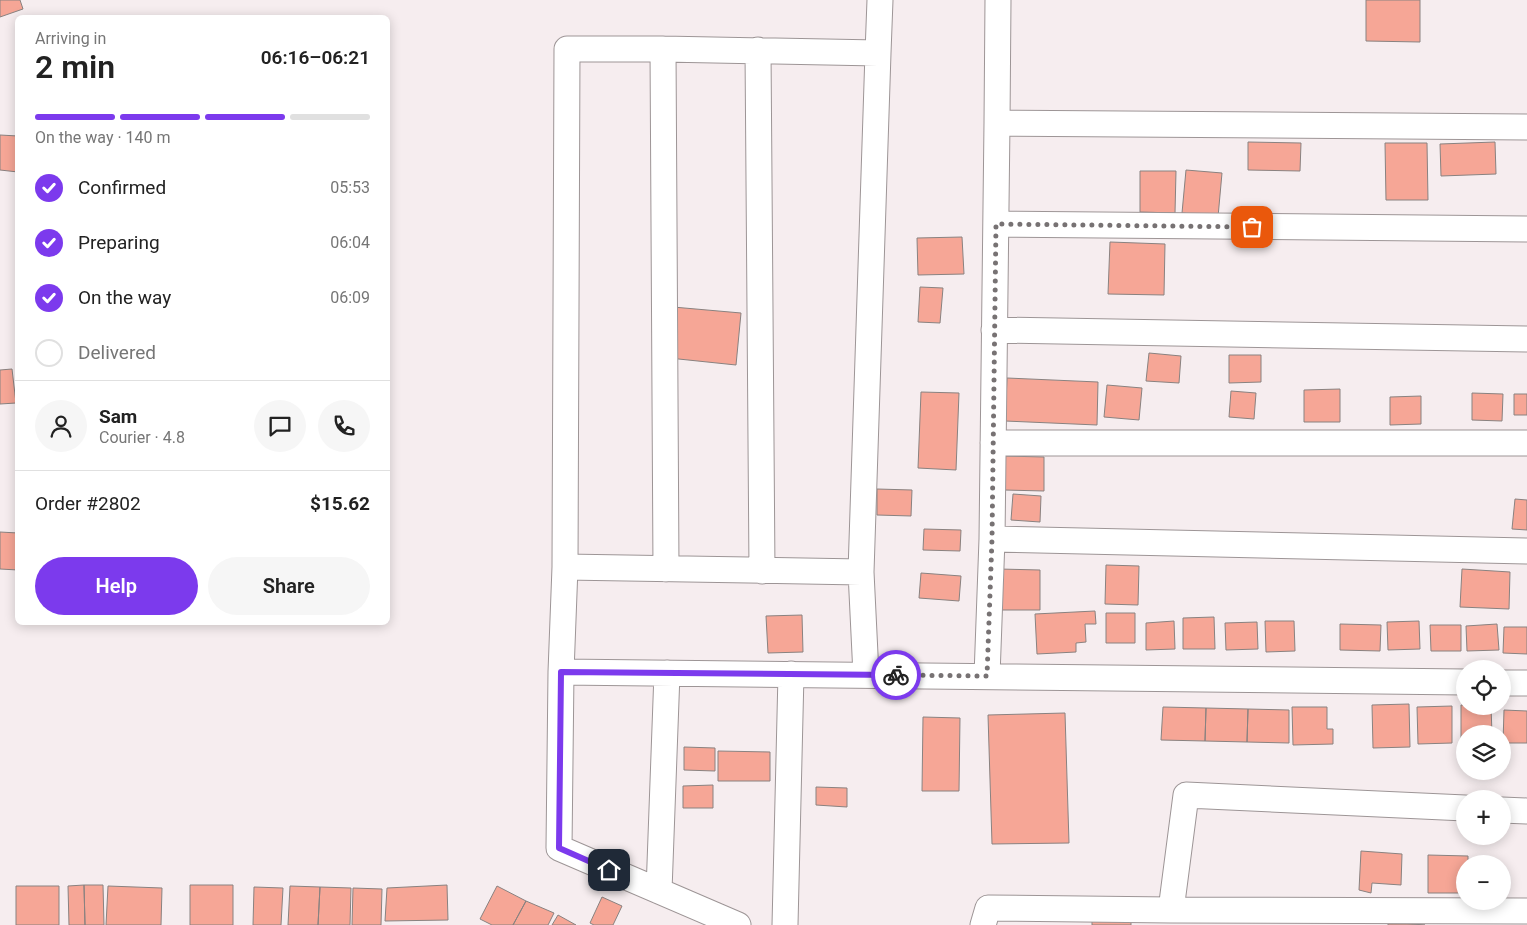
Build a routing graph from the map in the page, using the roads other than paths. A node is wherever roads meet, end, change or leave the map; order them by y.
1 (880, 0) edge
2 (998, 0) edge
3 (663, 49) junction
4 (758, 50) junction
5 (878, 53) junction
6 (997, 123) junction
7 (1527, 127) edge
8 (996, 224) junction
9 (1527, 229) edge
10 (994, 330) junction
11 (1527, 339) edge
12 (993, 443) junction
13 (1527, 443) edge
14 (992, 539) junction
15 (1527, 551) edge
16 (564, 567) junction
17 (666, 569) junction
18 (762, 571) junction
19 (861, 572) junction
20 (561, 672) junction
21 (667, 673) junction
22 (791, 674) junction
23 (866, 675) junction
24 (987, 676) junction
25 (1456, 682) edge
26 (1511, 683) edge
27 (1527, 683) edge
28 (1456, 808) edge
29 (1511, 810) edge
30 (1527, 811) edge
31 (659, 891) junction
32 (1171, 910) junction
33 (1527, 911) edge
34 (738, 925) edge
35 (785, 925) edge
36 (983, 925) edge

1 - 5 street
2 - 6 street
3 - 4 street
3 - 16 street
3 - 17 street
4 - 5 street
4 - 18 street
5 - 19 street
6 - 7 street
6 - 8 street
8 - 9 street
8 - 10 street
10 - 11 street
10 - 12 street
12 - 13 street
12 - 14 street
14 - 15 street
14 - 24 street
16 - 17 street
16 - 20 street
17 - 18 street
18 - 19 street
19 - 23 street
20 - 21 street
20 - 31 street
21 - 22 street
21 - 31 street
22 - 23 street
22 - 35 street
23 - 24 street
24 - 25 street
26 - 27 street
28 - 32 street
29 - 30 street
31 - 34 street
32 - 33 street
32 - 36 street

